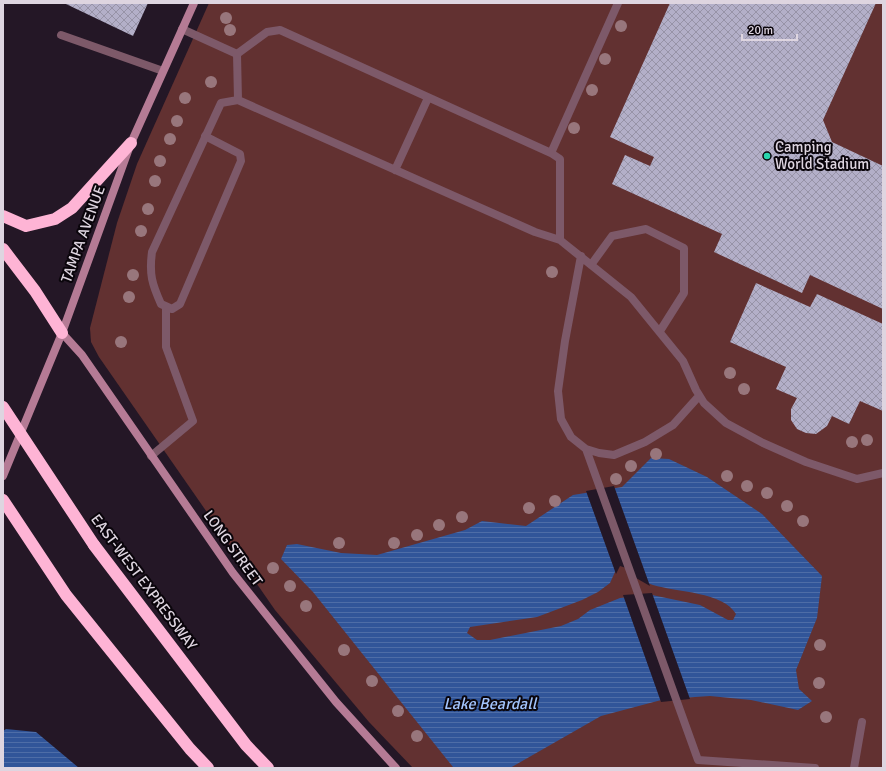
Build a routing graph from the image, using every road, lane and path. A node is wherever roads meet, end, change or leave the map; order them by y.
1 (194, 3) edge
2 (618, 3) edge
3 (182, 29) junction
4 (61, 35) dead end
5 (237, 54) junction
6 (163, 71) junction
7 (428, 98) junction
8 (238, 100) junction
9 (205, 136) junction
10 (131, 143) junction
11 (551, 153) junction
12 (395, 170) junction
13 (3, 216) edge
14 (560, 240) junction
15 (3, 249) edge
16 (581, 256) junction
17 (591, 265) junction
18 (166, 307) junction
19 (660, 331) junction
20 (62, 333) junction
21 (699, 396) junction
22 (3, 407) edge
23 (586, 449) junction
24 (151, 456) junction
25 (883, 473) edge
26 (3, 476) edge
27 (3, 500) edge
28 (862, 722) dead end
29 (208, 768) edge
30 (268, 768) edge
31 (396, 768) edge
32 (815, 768) edge
33 (854, 768) edge

1 - 3 street, TAMPA AVENUE
2 - 11 lane
3 - 5 lane
3 - 6 street, TAMPA AVENUE
4 - 6 lane
5 - 7 lane
5 - 8 lane
6 - 10 street, TAMPA AVENUE
7 - 11 lane
7 - 12 lane
8 - 9 lane
8 - 12 lane
9 - 18 lane
9 - 18 lane
10 - 13 highway
10 - 20 street, TAMPA AVENUE
11 - 14 lane
12 - 14 lane
14 - 16 lane
15 - 20 highway
16 - 17 lane
16 - 23 lane
17 - 19 lane
17 - 19 lane
18 - 24 lane
19 - 21 lane
20 - 24 street, LONG STREET
20 - 26 street, TAMPA AVENUE
21 - 23 lane
21 - 25 lane
22 - 30 highway, EAST-WEST EXPRESSWAY, bridge
23 - 32 lane
24 - 31 street, LONG STREET
27 - 29 highway
28 - 33 lane

